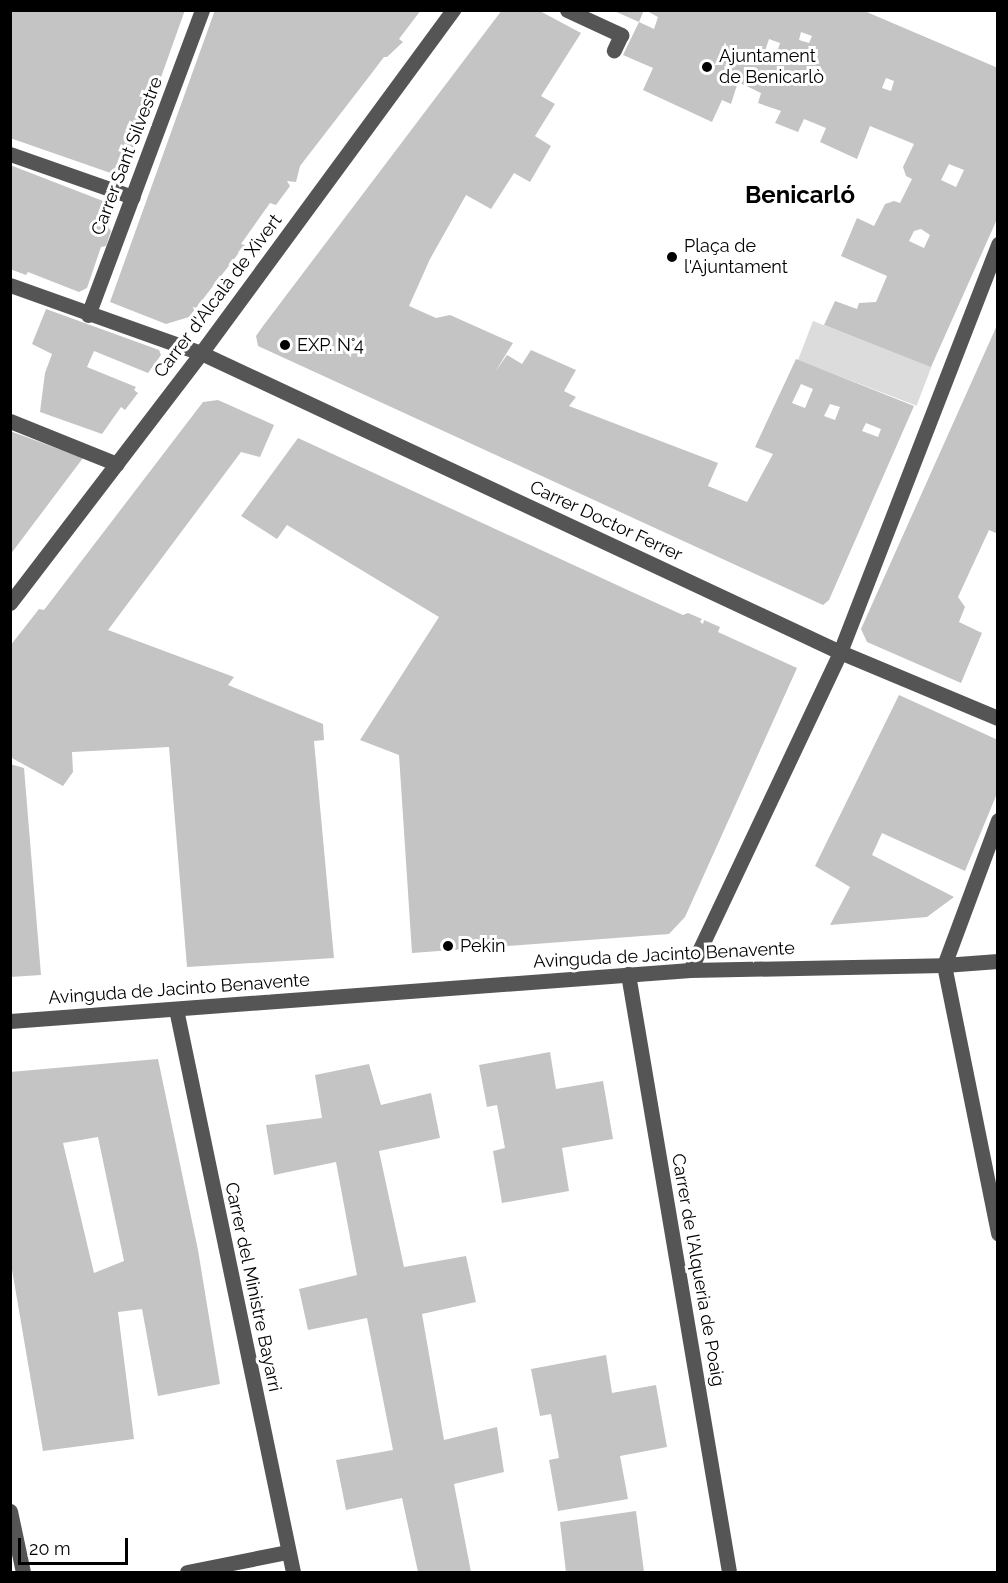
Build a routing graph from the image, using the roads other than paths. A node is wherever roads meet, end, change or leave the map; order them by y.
1 (202, 10) edge
2 (453, 10) edge
3 (567, 10) edge
4 (614, 50) dead end
5 (10, 154) edge
6 (133, 197) junction
7 (998, 244) edge
8 (10, 285) edge
9 (88, 315) junction
10 (201, 353) junction
11 (10, 422) edge
12 (117, 464) junction
13 (10, 603) edge
14 (840, 652) junction
15 (998, 718) edge
16 (998, 820) edge
17 (998, 961) edge
18 (944, 965) junction
19 (690, 970) junction
20 (628, 974) junction
21 (176, 1009) junction
22 (10, 1021) edge
23 (998, 1234) edge
24 (10, 1511) edge
25 (287, 1551) junction
26 (23, 1572) edge
27 (187, 1572) edge
28 (293, 1572) edge
29 (729, 1572) edge

1 - 6 street, Carrer Sant Silvestre
2 - 10 street, Carrer d'Alcalà de Xivert
3 - 4 street
5 - 6 street
6 - 9 street, Carrer Sant Silvestre
7 - 14 street
8 - 9 street, Carrer Doctor Ferrer
9 - 10 street, Carrer Doctor Ferrer
10 - 12 street, Carrer d'Alcalà de Xivert
10 - 14 street, Carrer Doctor Ferrer
11 - 12 street
12 - 13 street, Carrer d'Alcalà de Xivert
14 - 15 street, Carrer Doctor Ferrer
14 - 19 street
16 - 18 street
17 - 18 street, Avinguda de Jacinto Benavente
18 - 19 street, Avinguda de Jacinto Benavente
18 - 23 street
19 - 20 street, Avinguda de Jacinto Benavente
20 - 21 street, Avinguda de Jacinto Benavente
20 - 29 street, Carrer de l'Alqueria de Poaig
21 - 22 street, Avinguda de Jacinto Benavente
21 - 25 street, Carrer del Ministre Bayarri
24 - 26 street
25 - 27 street
25 - 28 street, Carrer del Ministre Bayarri

